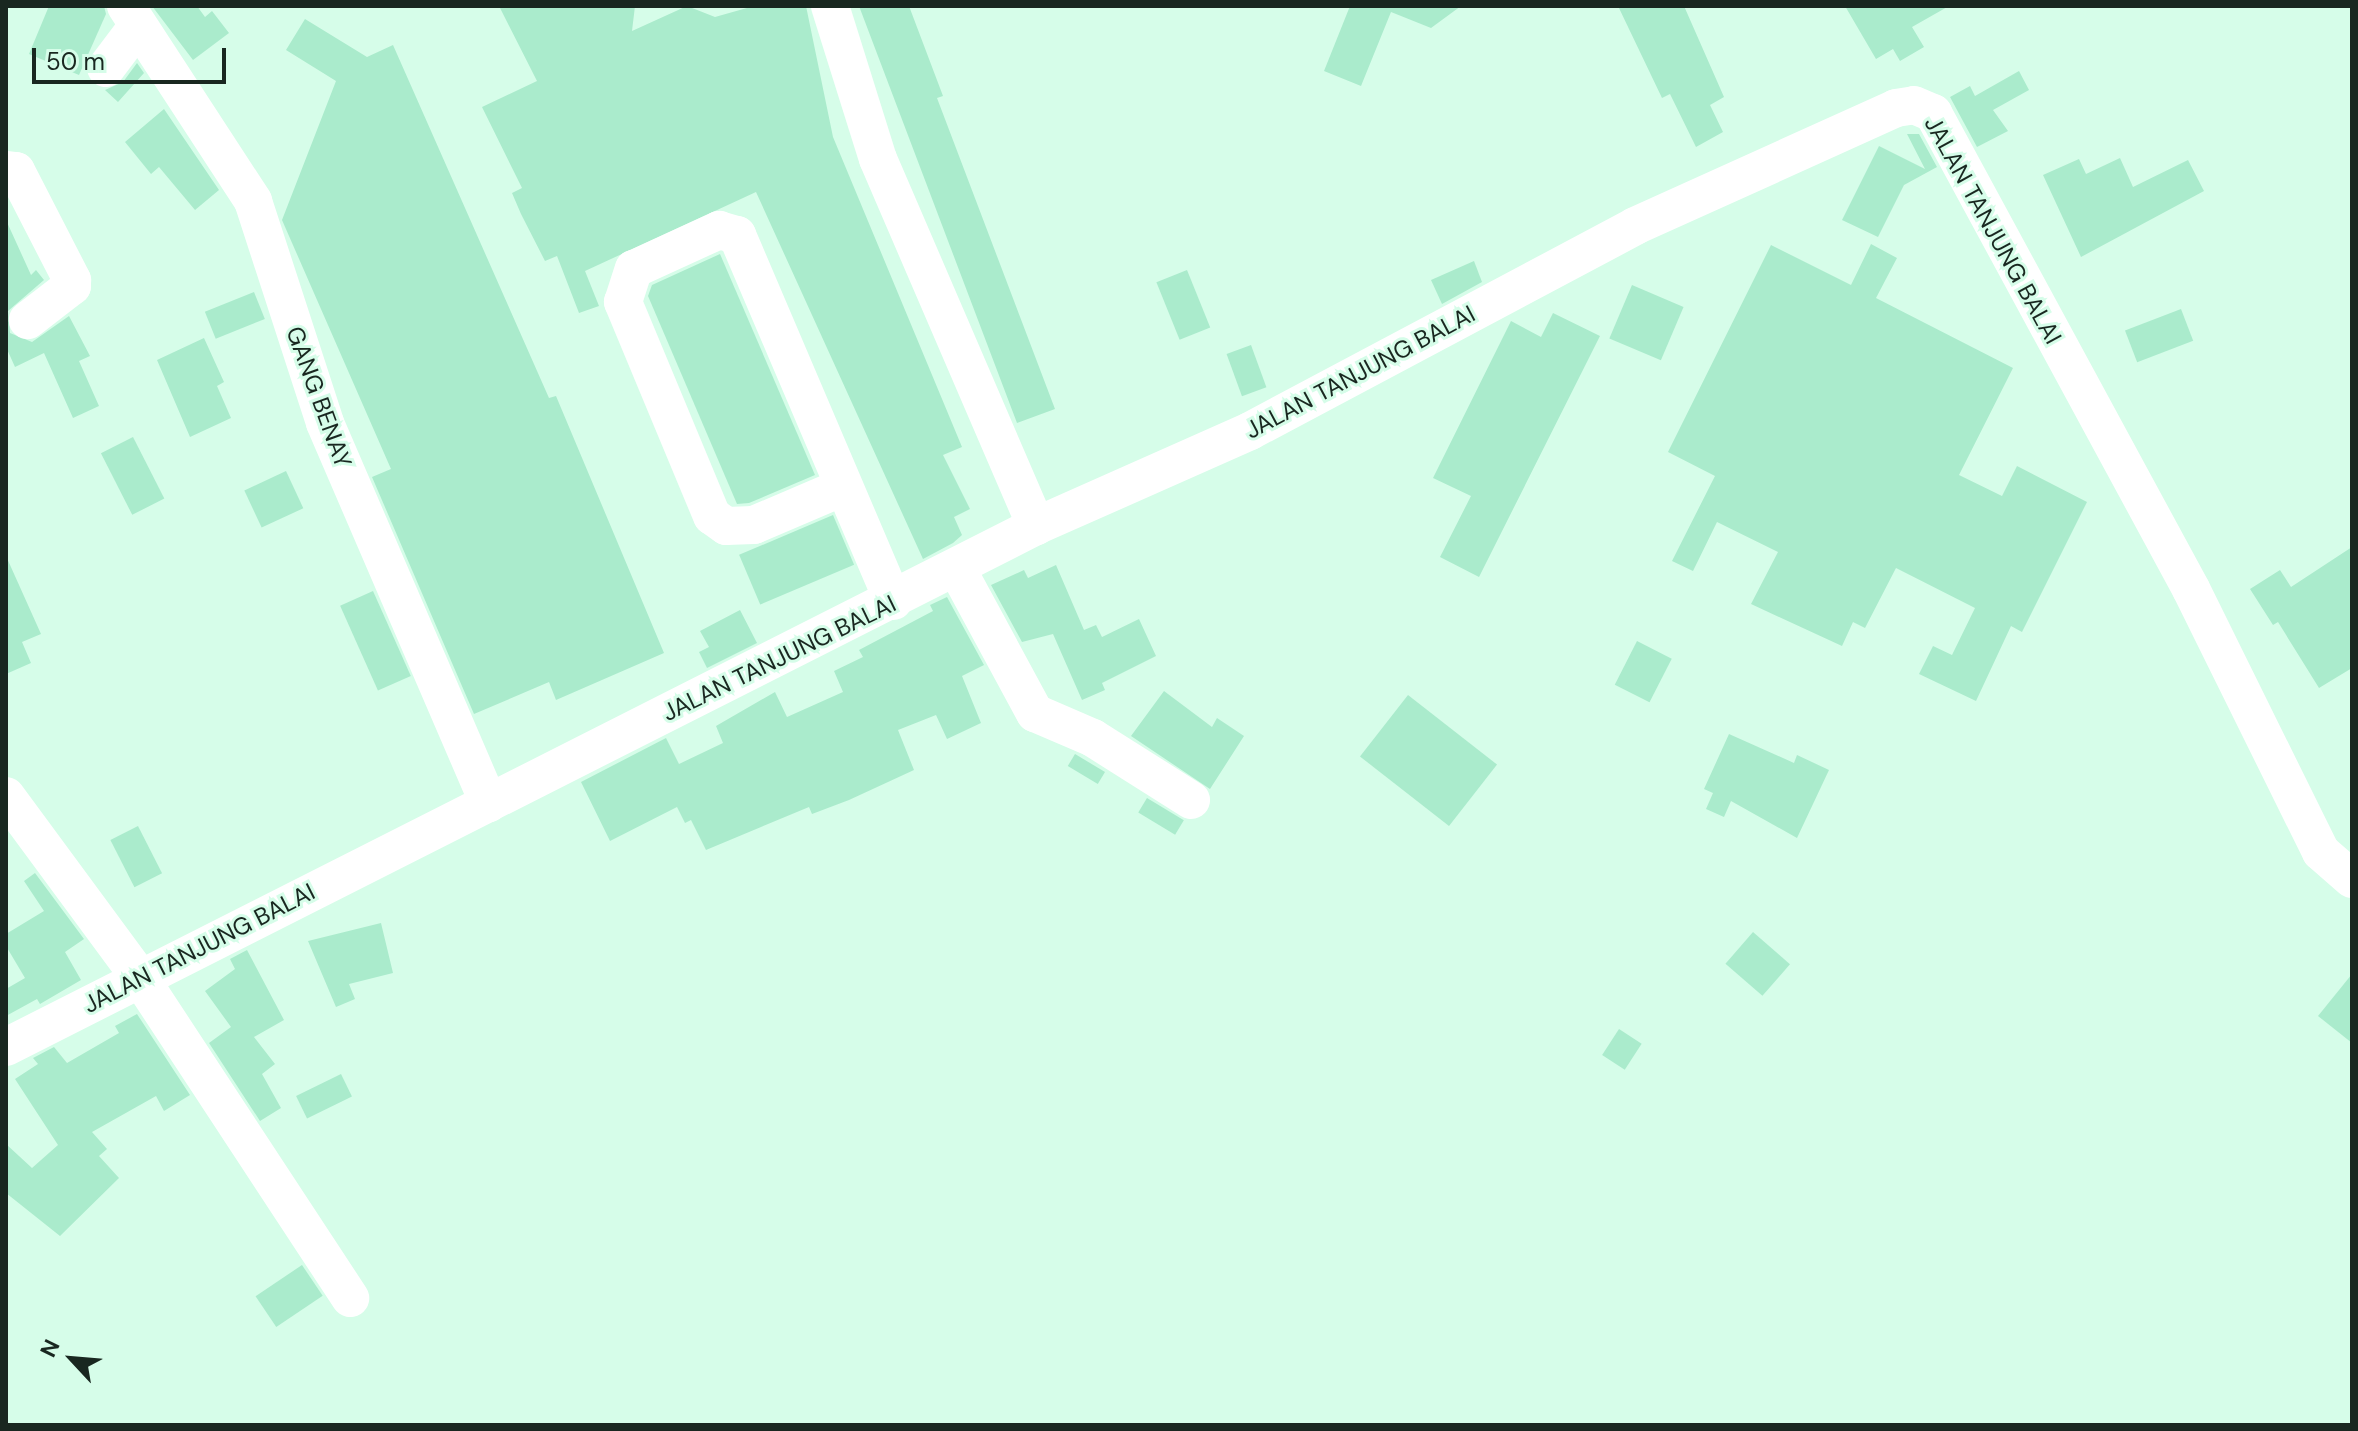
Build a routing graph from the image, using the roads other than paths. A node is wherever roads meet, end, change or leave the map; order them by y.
1 (830, 6) edge
2 (131, 16) edge
3 (106, 68) dead end
4 (6, 170) edge
5 (28, 320) dead end
6 (843, 487) junction
7 (1036, 526) junction
8 (957, 569) junction
9 (893, 601) junction
10 (6, 796) edge
11 (1191, 800) dead end
12 (489, 803) junction
13 (2352, 879) edge
14 (140, 978) junction
15 (6, 1047) edge
16 (350, 1298) dead end

1 - 7 street
2 - 3 street
2 - 12 street, GANG BENAY
4 - 5 street
6 - 6 street
6 - 9 street
7 - 8 street, JALAN TANJUNG BALAI
7 - 13 street, JALAN TANJUNG BALAI
8 - 9 street, JALAN TANJUNG BALAI
8 - 11 street
9 - 12 street, JALAN TANJUNG BALAI
10 - 14 street
12 - 14 street, JALAN TANJUNG BALAI
14 - 15 street, JALAN TANJUNG BALAI
14 - 16 street

